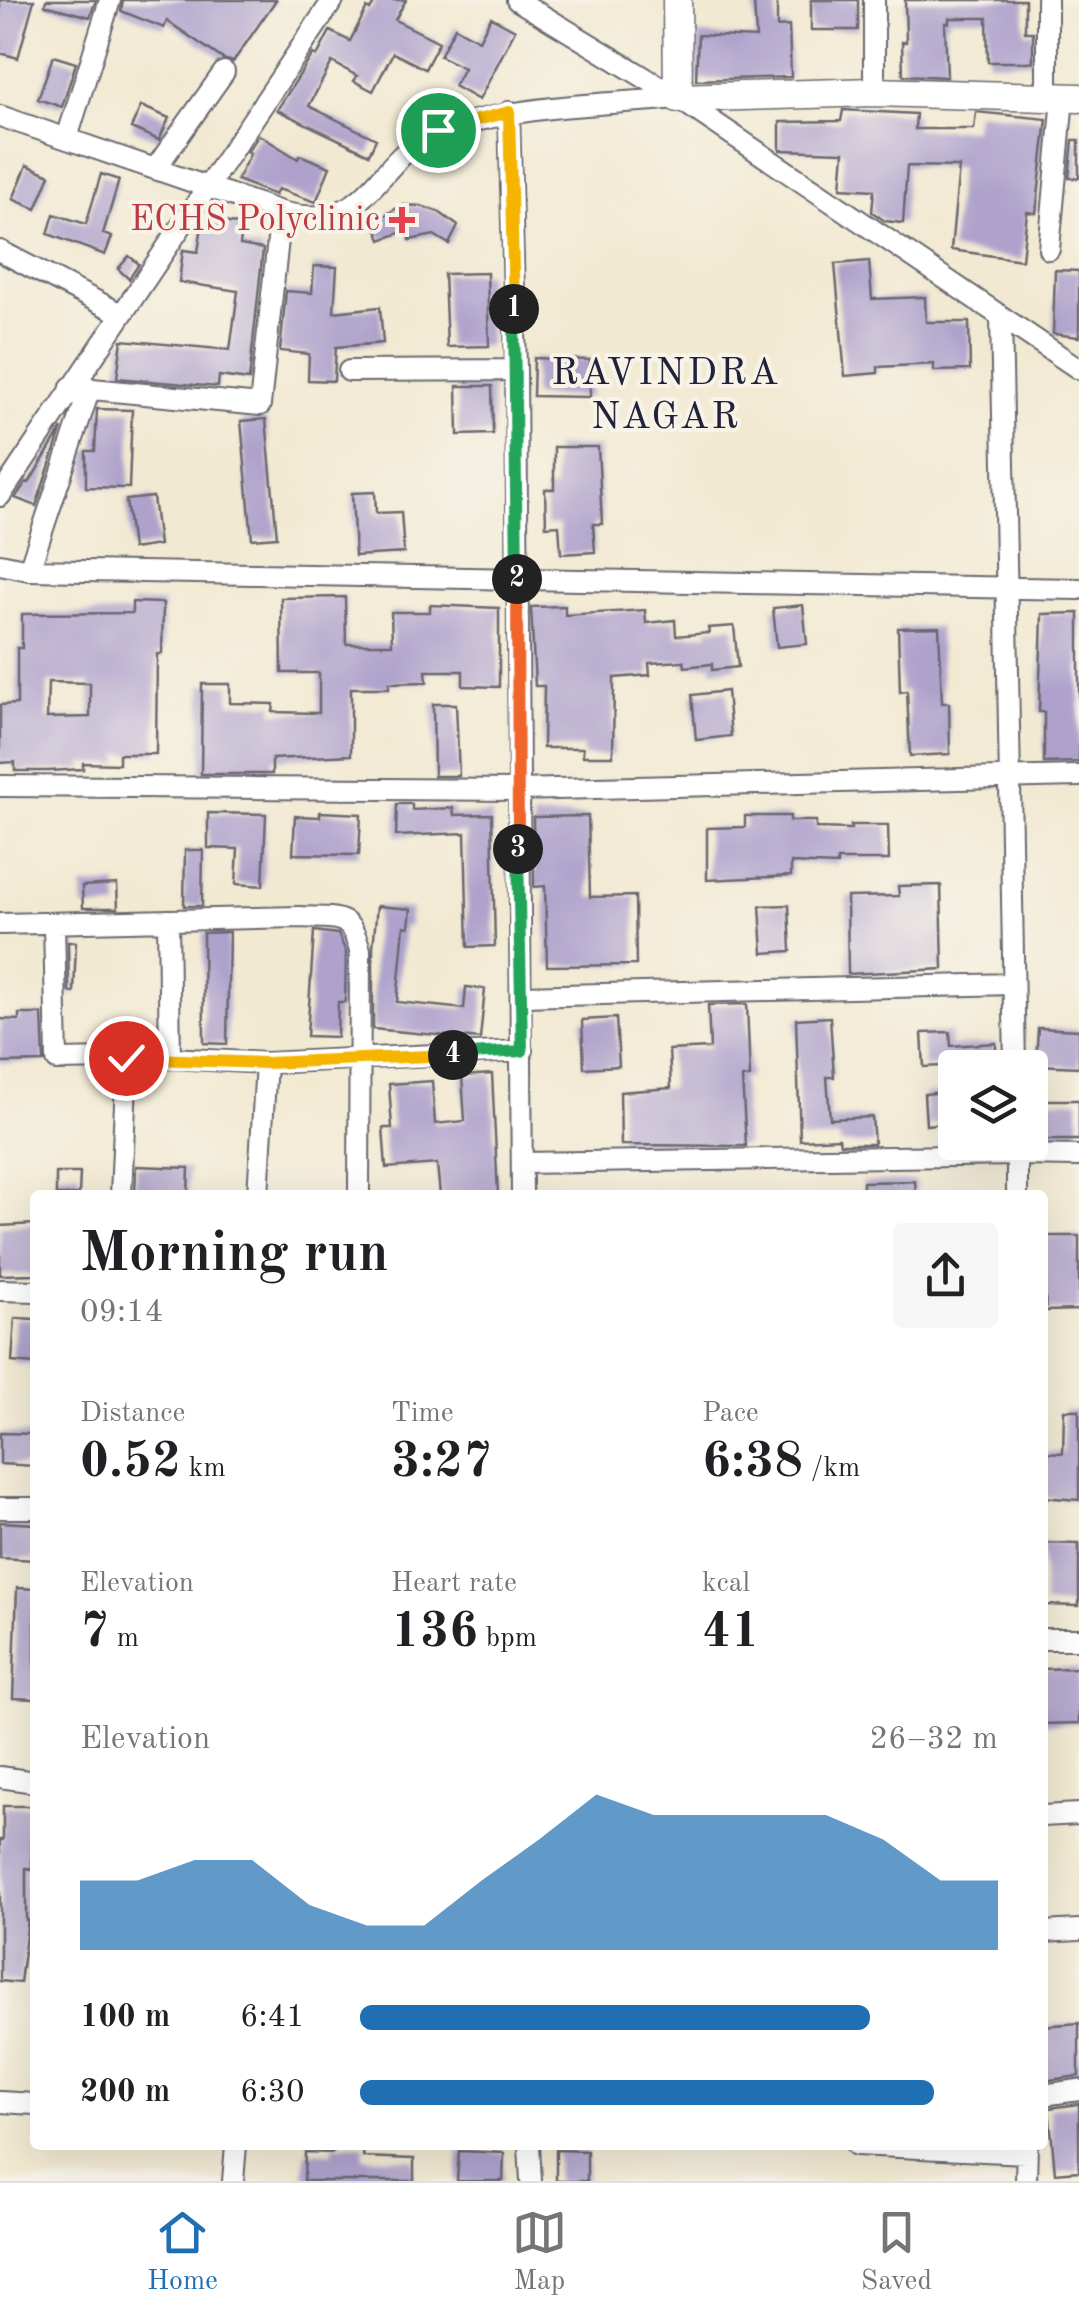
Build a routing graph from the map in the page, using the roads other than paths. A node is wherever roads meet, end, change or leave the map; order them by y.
1 (110, 0) edge
2 (333, 0) edge
3 (517, 0) edge
4 (677, 0) edge
5 (874, 0) edge
6 (1046, 0) edge
7 (224, 72) dead end
8 (874, 92) junction
9 (678, 98) junction
10 (1063, 98) edge
11 (509, 112) junction
12 (0, 116) edge
13 (67, 138) junction
14 (154, 169) junction
15 (207, 186) junction
16 (281, 212) junction
17 (1049, 249) dead end
18 (0, 251) edge
19 (120, 314) junction
20 (1001, 318) junction
21 (1079, 369) edge
22 (516, 370) junction
23 (349, 371) dead end
24 (80, 388) junction
25 (0, 496) edge
26 (0, 564) edge
27 (29, 570) junction
28 (517, 580) junction
29 (1079, 589) edge
30 (1009, 590) junction
31 (1007, 776) junction
32 (1079, 776) edge
33 (0, 786) edge
34 (517, 790) junction
35 (168, 920) junction
36 (54, 923) junction
37 (0, 924) edge
38 (1012, 984) junction
39 (522, 996) junction
40 (1014, 1050) edge
41 (522, 1051) junction
42 (126, 1058) junction
43 (170, 1058) junction
44 (360, 1060) junction
45 (266, 1063) junction
46 (938, 1150) edge
47 (1048, 1152) edge
48 (1079, 1156) edge
49 (1017, 1160) edge
50 (522, 1163) junction
51 (120, 1190) edge
52 (258, 1190) edge
53 (359, 1190) edge
54 (522, 1190) edge
55 (1017, 1190) edge
56 (0, 1290) edge
57 (30, 1291) edge
58 (0, 1508) edge
59 (30, 1508) edge
60 (1079, 1638) edge
61 (1048, 1639) edge
62 (0, 1777) edge
63 (30, 1781) edge
64 (1079, 1814) edge
65 (1048, 1816) edge
66 (1079, 1930) edge
67 (1048, 1932) edge
68 (1079, 2090) edge
69 (1048, 2093) edge
70 (0, 2102) edge
71 (30, 2102) edge
72 (236, 2150) edge
73 (530, 2150) edge
74 (1026, 2150) edge
75 (234, 2181) edge
76 (531, 2181) edge
77 (1026, 2181) edge

1 - 13 street
2 - 15 street
3 - 9 street
4 - 9 street
5 - 8 street
6 - 10 street
7 - 14 street
8 - 9 street
8 - 10 street
9 - 11 street
9 - 20 street
10 - 17 street
11 - 16 street
11 - 22 street
12 - 13 street
13 - 14 street
14 - 15 street
15 - 16 street
15 - 19 street
16 - 24 street
18 - 19 street
19 - 24 street
20 - 21 street
20 - 30 street
22 - 23 street
22 - 28 street
24 - 25 street
24 - 27 street
26 - 27 street
27 - 28 street
28 - 30 street
28 - 34 street
29 - 30 street
30 - 31 street
31 - 32 street
31 - 34 street
31 - 38 street
33 - 34 street
34 - 39 street
35 - 36 street
35 - 43 street
35 - 44 street
36 - 37 street
36 - 42 street
38 - 39 street
38 - 40 street
39 - 41 street
41 - 44 street
41 - 50 street
42 - 43 street
42 - 51 street
43 - 45 street
44 - 45 street
44 - 53 street
45 - 52 street
46 - 50 street
47 - 48 street
49 - 55 street
50 - 54 street
56 - 57 street
58 - 59 street
60 - 61 street
62 - 63 street
64 - 65 street
66 - 67 street
68 - 69 street
70 - 71 street
72 - 75 street
73 - 76 street
74 - 77 street

